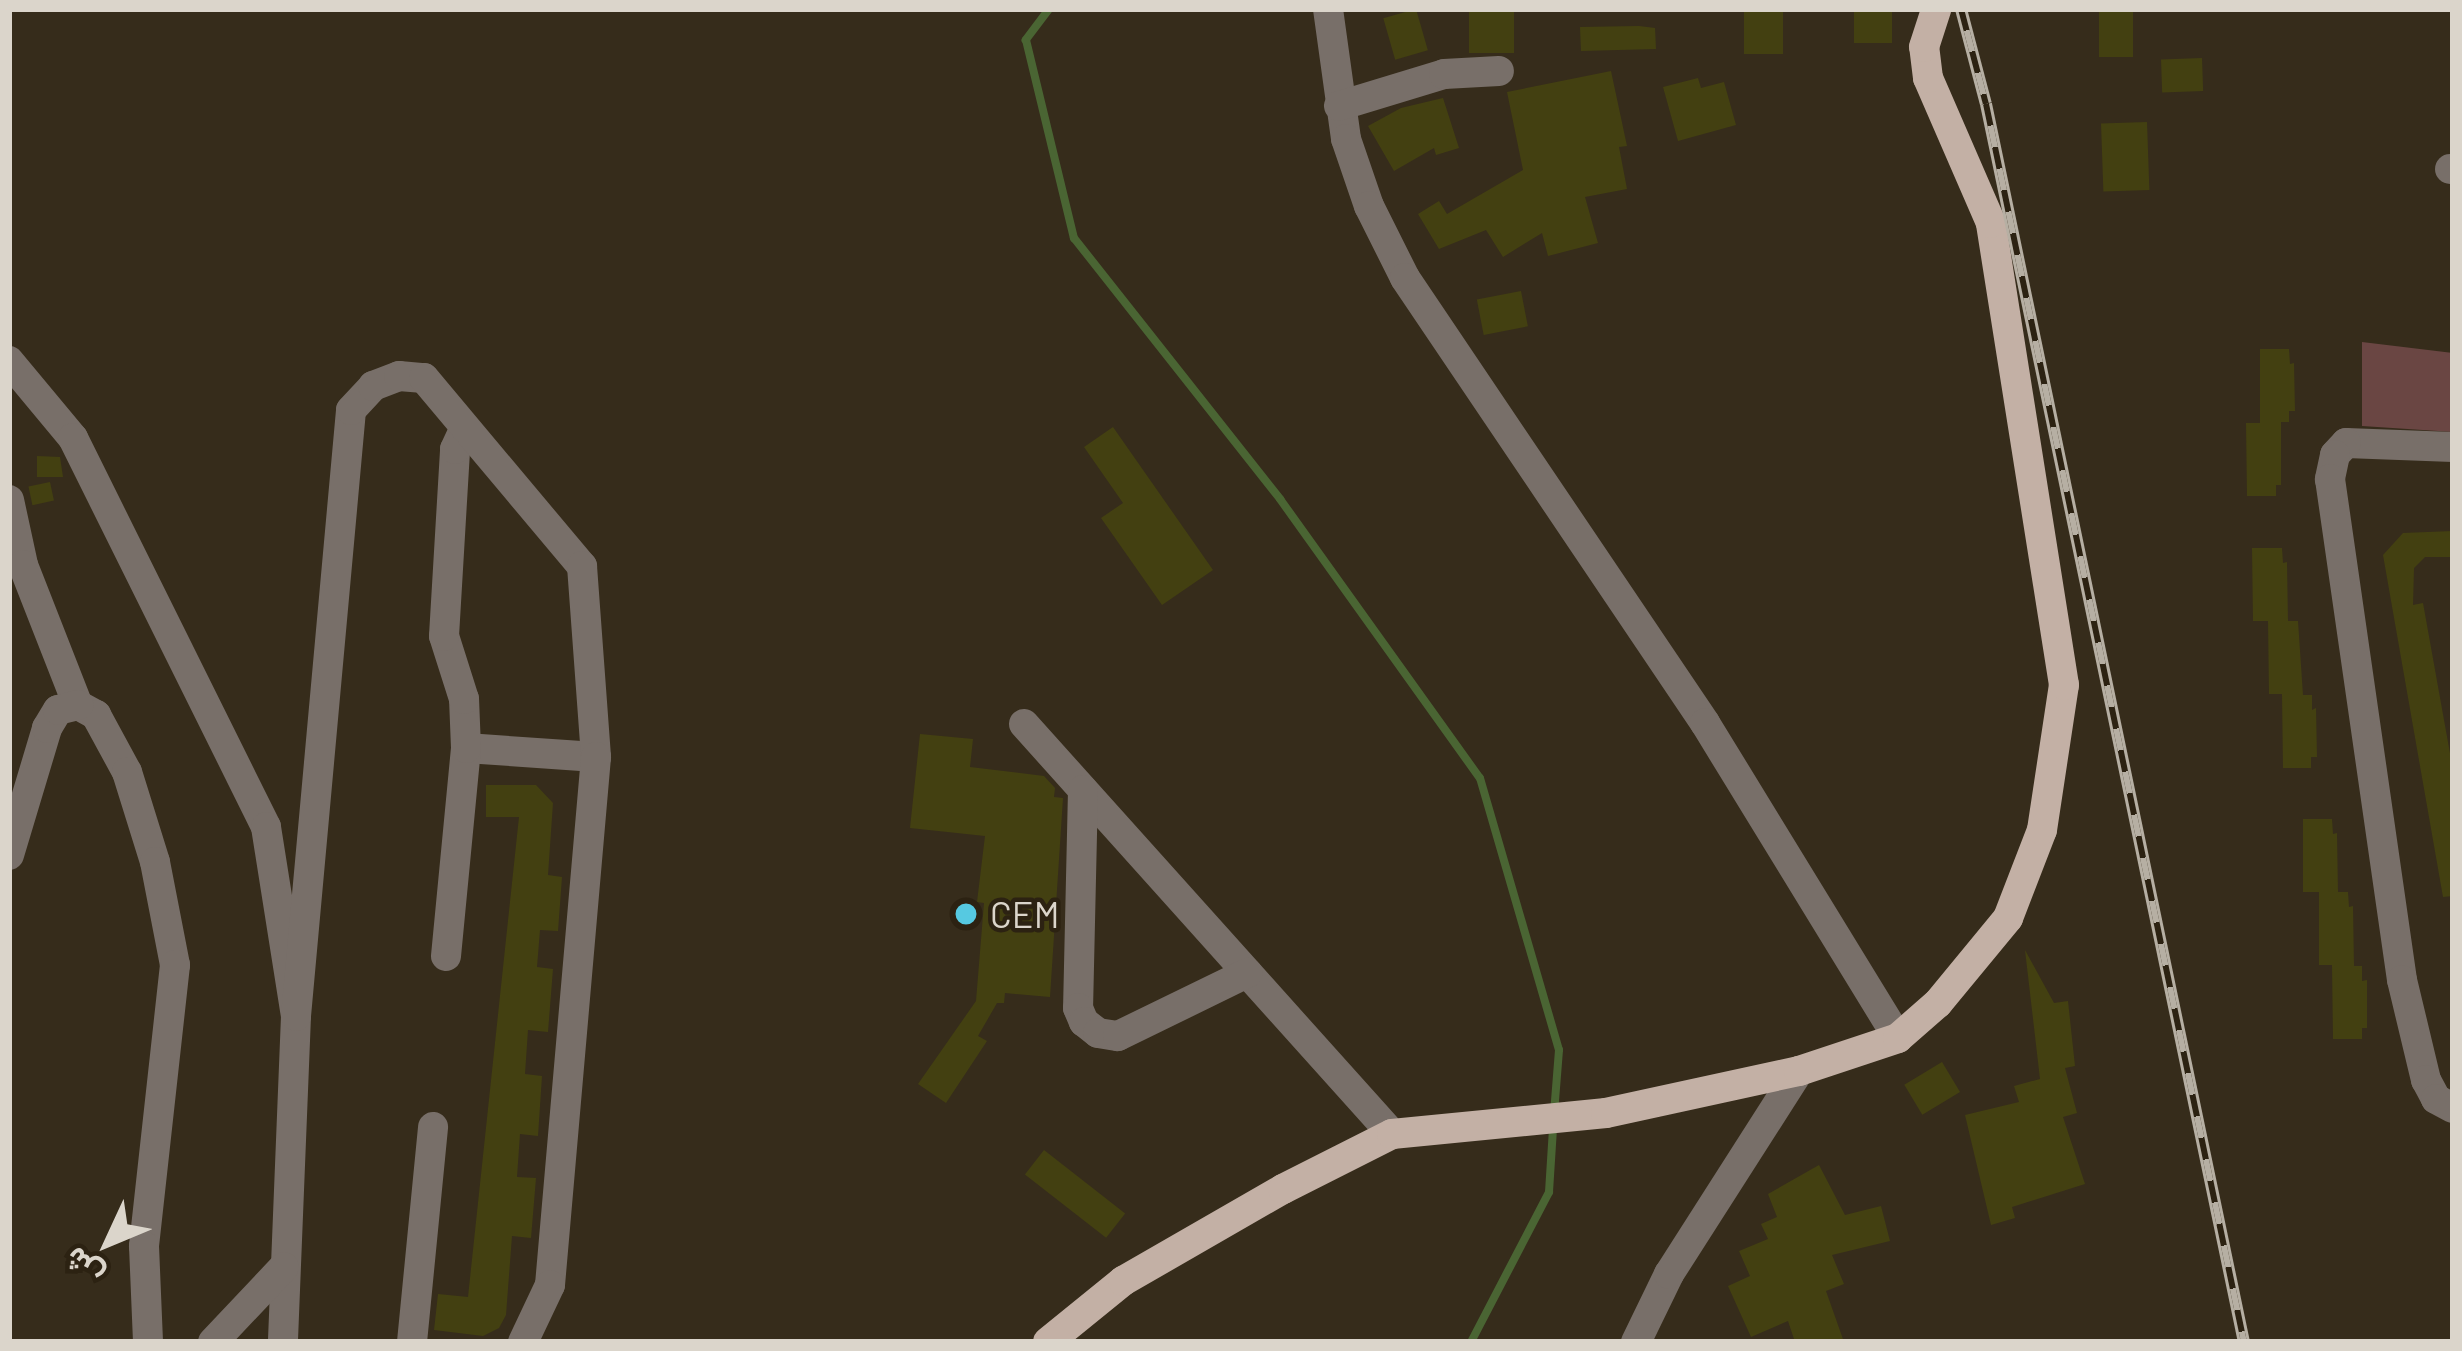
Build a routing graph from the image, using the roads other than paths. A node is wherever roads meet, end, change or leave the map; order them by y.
1 (1328, 9) edge
2 (1936, 9) edge
3 (1499, 70) dead end
4 (1339, 106) junction
5 (9, 361) edge
6 (465, 428) junction
7 (2453, 446) edge
8 (9, 500) edge
9 (9, 585) edge
10 (47, 626) junction
11 (78, 705) junction
12 (1024, 724) dead end
13 (466, 748) junction
14 (596, 757) junction
15 (1083, 790) junction
16 (11, 836) edge
17 (446, 956) dead end
18 (1247, 973) junction
19 (296, 1016) junction
20 (1898, 1038) junction
21 (1799, 1071) junction
22 (2453, 1108) edge
23 (433, 1127) dead end
24 (1392, 1134) junction
25 (284, 1268) junction
26 (148, 1342) edge
27 (213, 1342) edge
28 (284, 1342) edge
29 (412, 1342) edge
30 (523, 1342) edge
31 (1048, 1342) edge
32 (1636, 1342) edge

1 - 4 street
2 - 20 main road
3 - 4 street
4 - 20 street
5 - 19 street
6 - 13 street
6 - 14 street
6 - 19 street
7 - 22 street
8 - 10 street
9 - 10 street
10 - 11 street
11 - 16 street
11 - 26 street
12 - 15 street
13 - 14 street
13 - 17 street
14 - 30 street
15 - 18 street
15 - 18 street
18 - 24 street
19 - 25 street
20 - 21 main road
21 - 24 main road
21 - 32 street
23 - 29 street
24 - 31 main road
25 - 27 street
25 - 28 street

